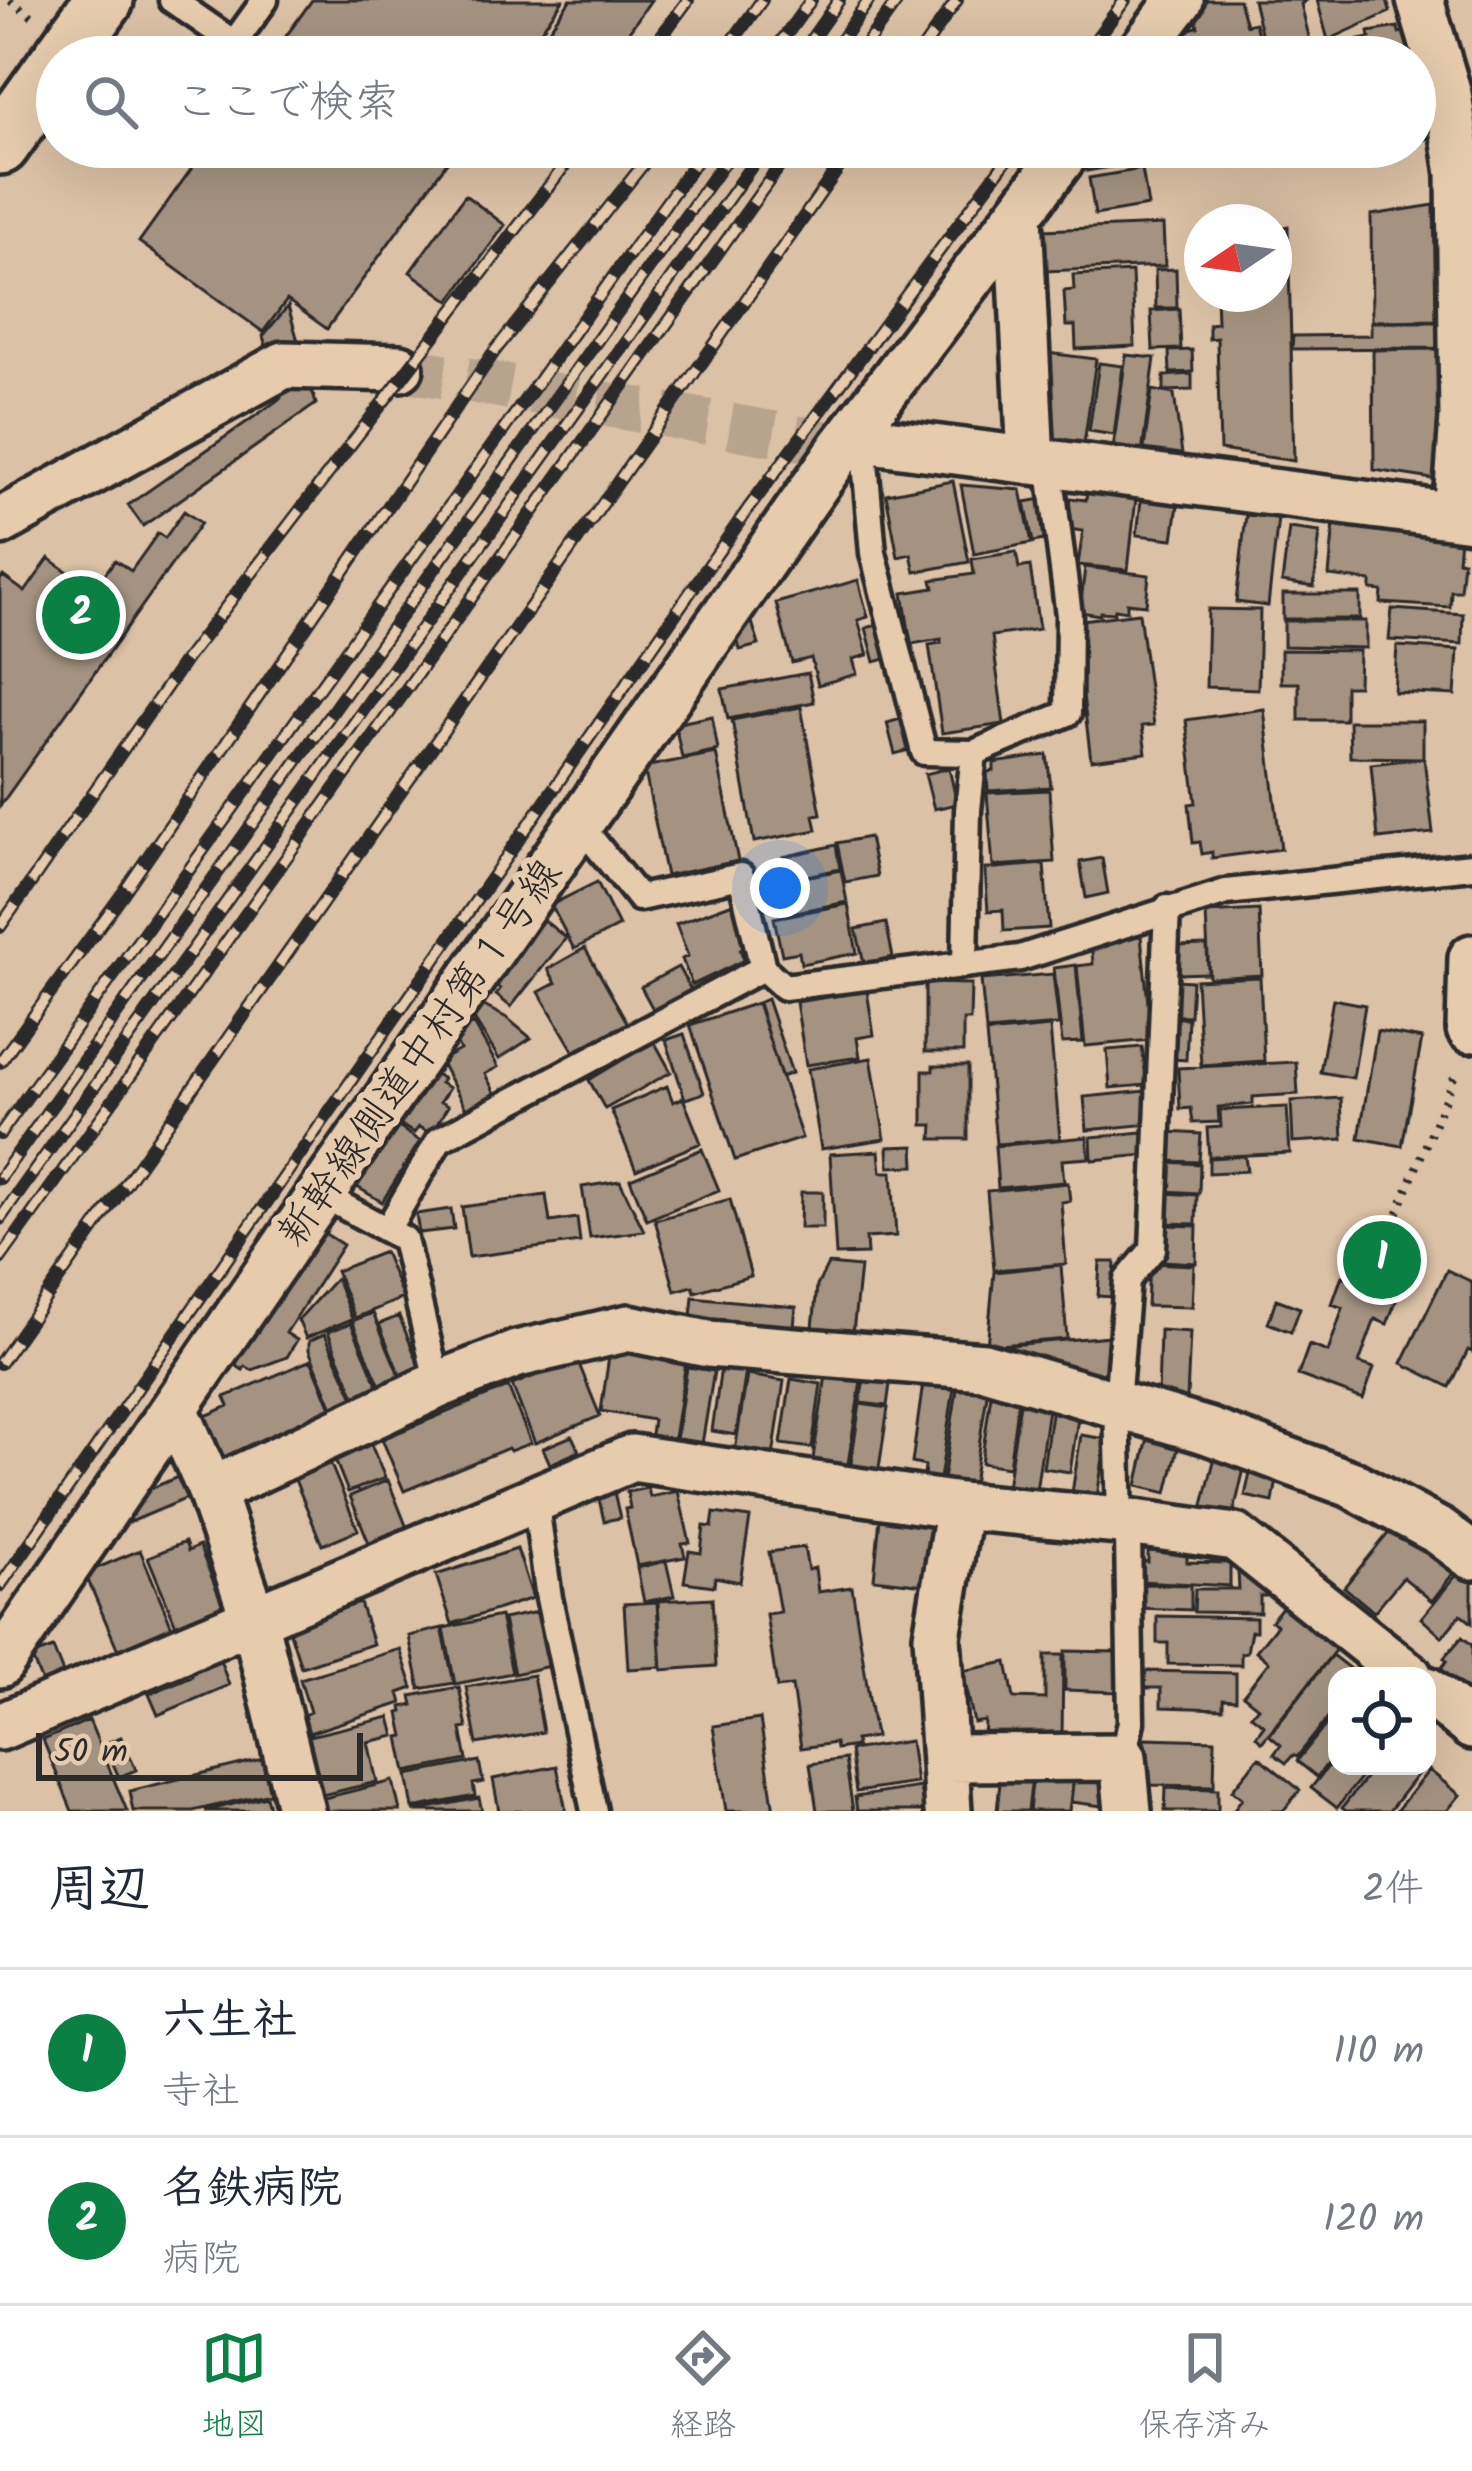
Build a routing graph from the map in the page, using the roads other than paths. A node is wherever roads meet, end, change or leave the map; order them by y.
1 (104, 0) edge
2 (172, 0) edge
3 (265, 0) edge
4 (1180, 0) edge
5 (1420, 0) edge
6 (78, 36) edge
7 (225, 36) edge
8 (240, 36) edge
9 (1153, 36) edge
10 (1431, 36) edge
11 (1436, 54) edge
12 (36, 94) edge
13 (0, 145) edge
14 (1054, 168) edge
15 (1466, 174) edge
16 (1019, 215) junction
17 (400, 368) tunnel mouth
18 (853, 442) junction
19 (1040, 462) junction
20 (1464, 516) edge
21 (0, 522) edge
22 (974, 753) junction
23 (581, 826) junction
24 (1472, 866) edge
25 (1167, 908) junction
26 (1472, 958) edge
27 (965, 964) junction
28 (763, 968) junction
29 (1471, 1029) edge
30 (321, 1194) junction
31 (387, 1230) junction
32 (437, 1385) junction
33 (1117, 1404) junction
34 (175, 1409) junction
35 (211, 1491) junction
36 (535, 1499) junction
37 (959, 1506) junction
38 (1120, 1521) junction
39 (1472, 1556) edge
40 (254, 1619) junction
41 (0, 1664) edge
42 (1398, 1667) edge
43 (1436, 1697) edge
44 (1472, 1726) edge
45 (0, 1727) edge
46 (1123, 1757) junction
47 (945, 1758) junction
48 (301, 1811) edge
49 (594, 1811) edge
50 (949, 1811) edge
51 (1128, 1811) edge

1 - 6 street
2 - 7 lane
3 - 8 lane
4 - 9 street
5 - 10 street
11 - 15 street
12 - 13 street
14 - 16 street, 新幹線側道中村第１号線
15 - 20 street
16 - 18 street, 新幹線側道中村第１号線
16 - 19 street
17 - 21 street
18 - 19 street
18 - 22 lane
18 - 23 street, 新幹線側道中村第１号線
19 - 20 street
19 - 22 lane
22 - 27 lane
23 - 28 lane
23 - 30 street, 新幹線側道中村第１号線
24 - 25 lane
25 - 27 lane
25 - 33 lane
26 - 29 street
27 - 28 lane
28 - 31 lane
30 - 31 lane
30 - 34 street, 新幹線側道中村第１号線
31 - 32 lane
32 - 33 street
32 - 35 street
33 - 38 lane
33 - 39 street
34 - 35 street
34 - 41 street, 新幹線側道中村第１号線
35 - 40 street
36 - 37 street
36 - 40 street
36 - 49 lane
37 - 38 street
37 - 47 street
38 - 42 street
38 - 46 lane
40 - 45 street
40 - 48 street
43 - 44 street
46 - 47 street
46 - 51 street
47 - 50 street

